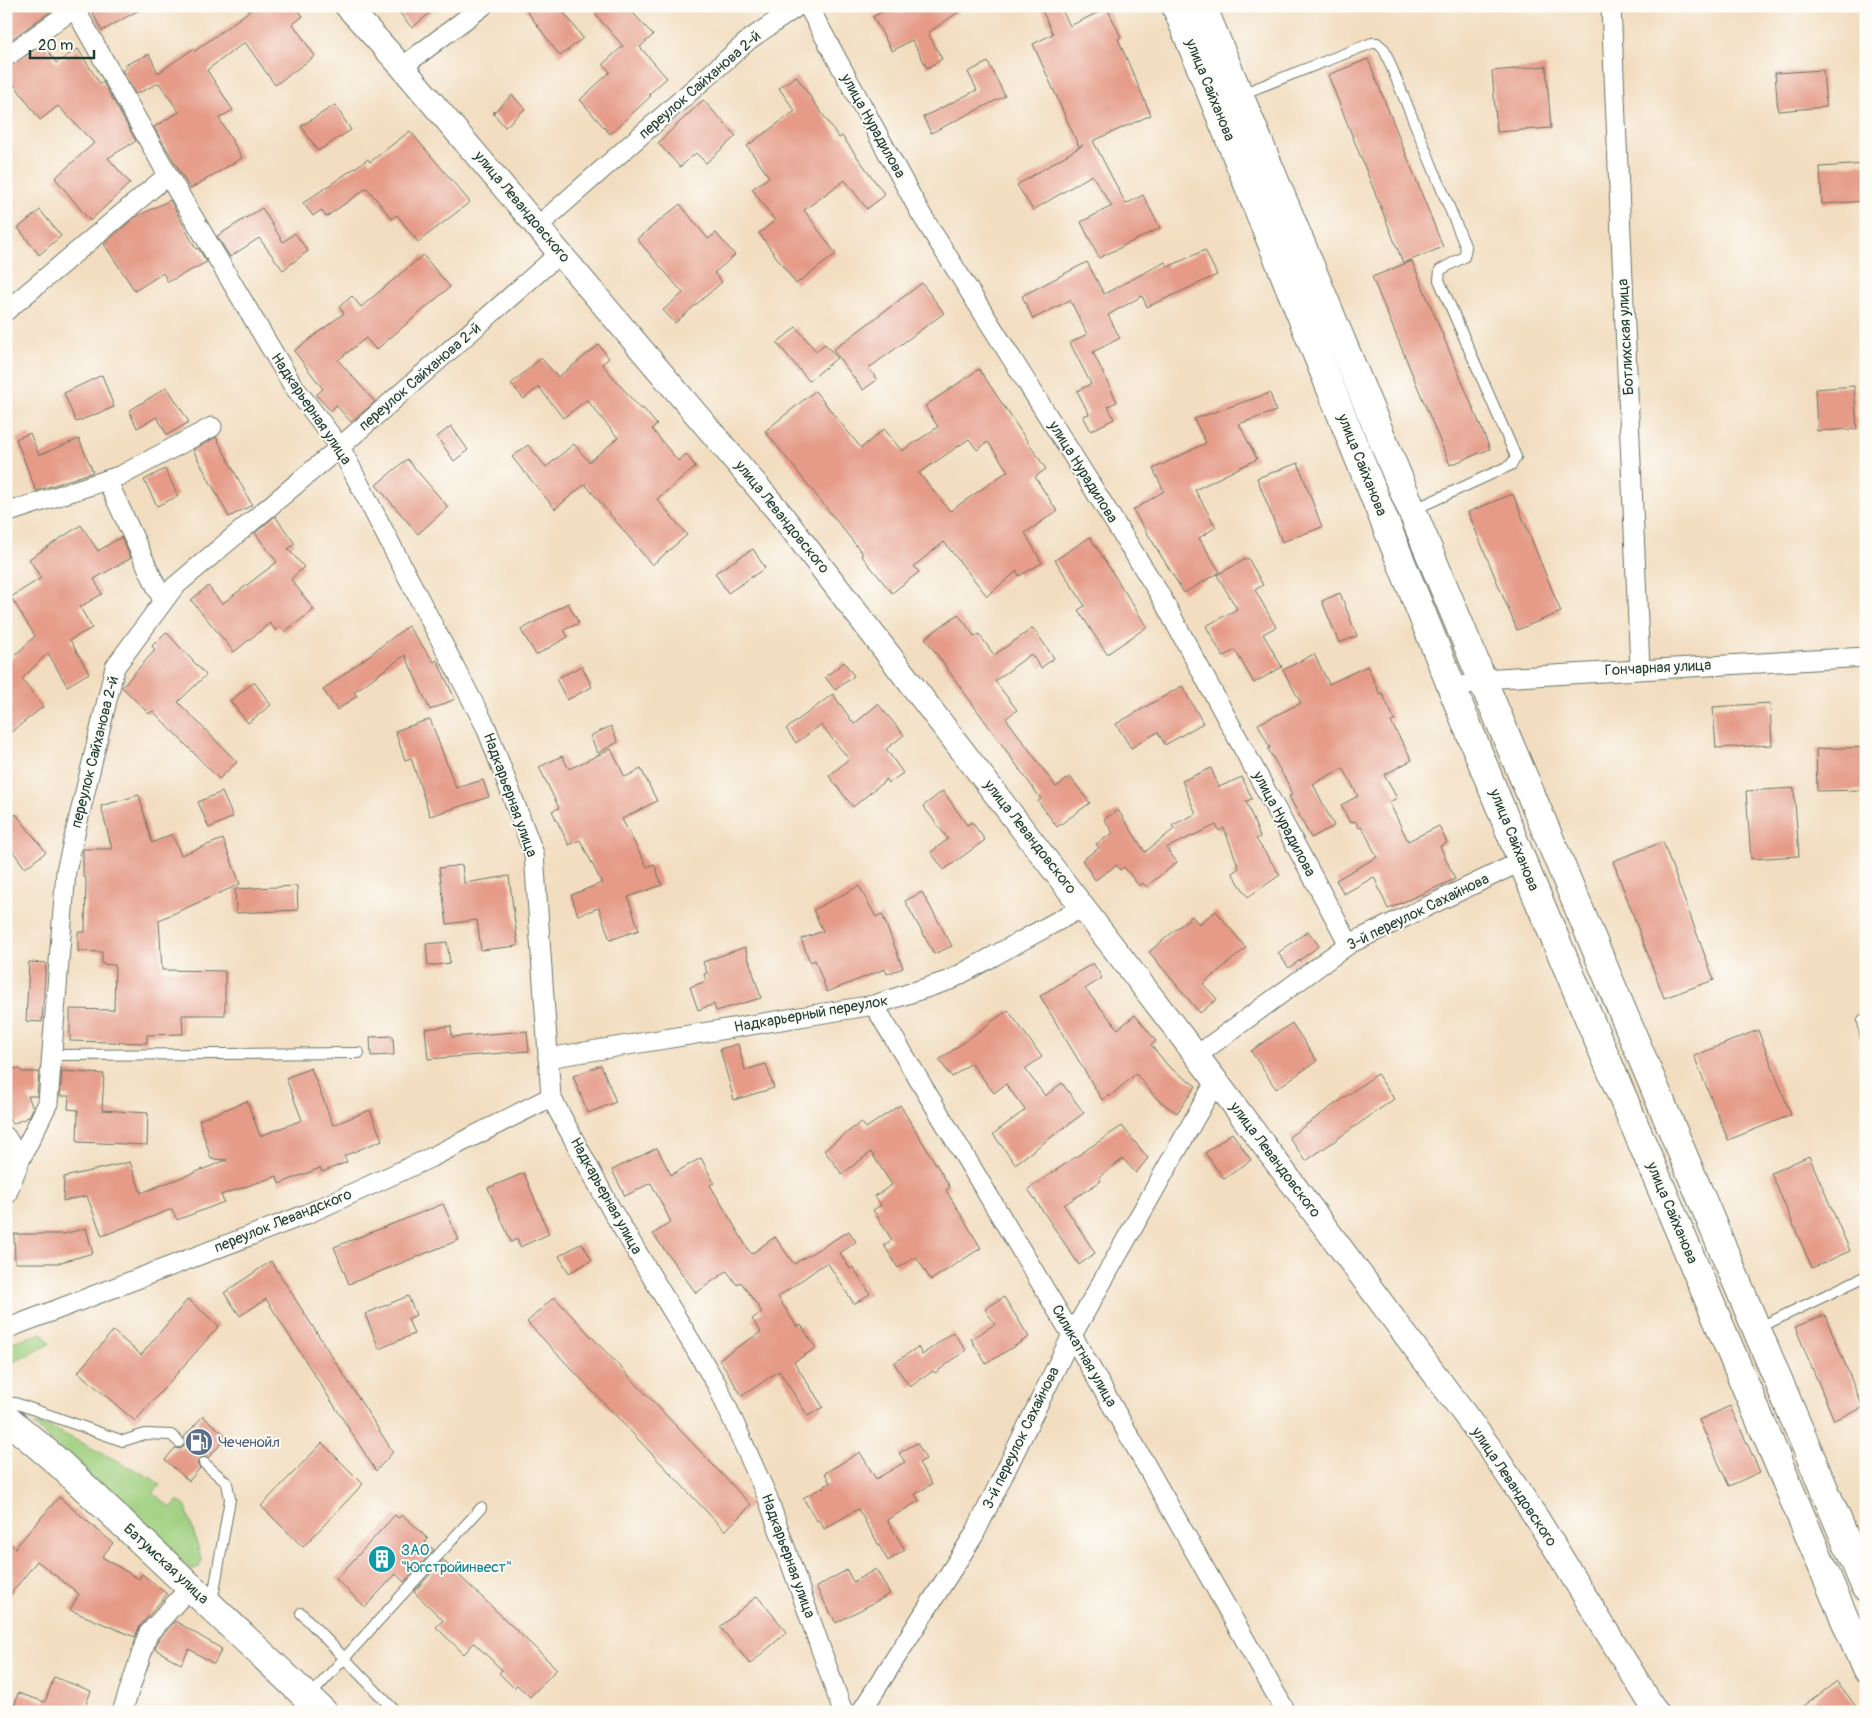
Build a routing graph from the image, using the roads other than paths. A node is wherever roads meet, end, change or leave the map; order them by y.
1 (347, 6) edge
2 (483, 6) edge
3 (798, 6) edge
4 (808, 6) edge
5 (1176, 6) edge
6 (1202, 6) edge
7 (1611, 6) edge
8 (77, 8) edge
9 (6, 56) edge
10 (402, 67) junction
11 (1239, 95) junction
12 (168, 175) junction
13 (538, 226) junction
14 (560, 253) junction
15 (6, 311) edge
16 (212, 427) dead end
17 (340, 447) junction
18 (107, 480) junction
19 (1412, 510) junction
20 (6, 513) edge
21 (163, 601) junction
22 (1866, 656) edge
23 (1640, 668) junction
24 (1482, 679) junction
25 (1453, 690) junction
26 (1522, 861) junction
27 (1083, 907) junction
28 (1349, 944) junction
29 (874, 1005) junction
30 (1866, 1020) edge
31 (1866, 1041) edge
32 (359, 1053) dead end
33 (52, 1055) junction
34 (1196, 1056) junction
35 (548, 1058) junction
36 (1216, 1081) junction
37 (552, 1096) junction
38 (6, 1137) edge
39 (20, 1160) junction
40 (6, 1196) edge
41 (1866, 1276) edge
42 (6, 1329) edge
43 (1754, 1329) junction
44 (1072, 1335) junction
45 (6, 1404) edge
46 (6, 1418) edge
47 (180, 1442) dead end
48 (204, 1463) dead end
49 (481, 1508) dead end
50 (191, 1586) junction
51 (1866, 1588) edge
52 (211, 1606) junction
53 (301, 1613) dead end
54 (344, 1657) junction
55 (1866, 1669) edge
56 (315, 1705) edge
57 (122, 1712) edge
58 (396, 1712) edge
59 (844, 1712) edge
60 (861, 1712) edge
61 (1286, 1712) edge
62 (1656, 1712) edge

1 - 10 street, улица Левандовского
2 - 10 street
3 - 13 street, переулок Сайханова 2-й
4 - 28 street, улица Нурадилова
5 - 25 main road, улица Сайханова
6 - 11 main road, улица Сайханова
7 - 23 street, Ботлихская улица
8 - 9 street
8 - 12 street, Надкарьерная улица
10 - 13 street, улица Левандовского
11 - 19 main road, улица Сайханова
11 - 19 lane
12 - 15 street
12 - 17 street, Надкарьерная улица
13 - 14 street, улица Левандовского
14 - 17 street, переулок Сайханова 2-й
14 - 27 street, улица Левандовского
16 - 18 street
17 - 21 street, переулок Сайханова 2-й
17 - 35 street, Надкарьерная улица
18 - 20 street
18 - 21 street
19 - 24 main road, улица Сайханова
21 - 33 street, переулок Сайханова 2-й
22 - 23 street, Гончарная улица
23 - 24 street, Гончарная улица
24 - 25 street, Гончарная улица
24 - 43 main road, улица Сайханова
25 - 26 main road, улица Сайханова
26 - 28 street, 3-й переулок Сахайнова
26 - 55 main road, улица Сайханова
27 - 29 street, Надкарьерный переулок
27 - 34 street, улица Левандовского
28 - 34 street, 3-й переулок Сахайнова
29 - 35 street, Надкарьерный переулок
29 - 44 street, Силикатная улица
30 - 31 lane
32 - 33 lane
33 - 39 street, переулок Сайханова 2-й
34 - 36 street, улица Левандовского
35 - 37 street, Надкарьерная улица
36 - 44 street, 3-й переулок Сахайнова
36 - 62 street, улица Левандовского
37 - 42 street, переулок Левандского
37 - 59 street, Надкарьерная улица
38 - 39 street
39 - 40 street, переулок Сайханова 2-й
41 - 43 lane
43 - 51 main road, улица Сайханова
44 - 60 street, 3-й переулок Сахайнова
44 - 61 street, Силикатная улица
45 - 47 lane
46 - 50 main road, Батумская улица
48 - 52 lane
49 - 54 lane
50 - 52 main road, Батумская улица
50 - 57 street
52 - 56 main road, Батумская улица
53 - 54 lane
54 - 56 lane
54 - 58 lane

